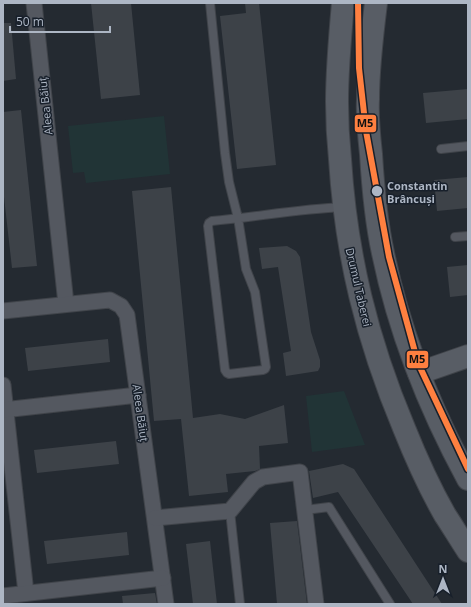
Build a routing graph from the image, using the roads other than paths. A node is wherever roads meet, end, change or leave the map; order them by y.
1 (34, 3) edge
2 (210, 3) edge
3 (344, 3) edge
4 (376, 3) edge
5 (468, 146) edge
6 (440, 149) dead end
7 (344, 207) junction
8 (238, 218) junction
9 (468, 236) edge
10 (455, 237) dead end
11 (66, 304) junction
12 (3, 311) edge
13 (468, 356) edge
14 (419, 372) junction
15 (3, 385) edge
16 (138, 395) junction
17 (4, 410) edge
18 (468, 479) edge
19 (305, 510) junction
20 (230, 512) junction
21 (155, 518) junction
22 (468, 551) edge
23 (163, 578) junction
24 (26, 593) junction
25 (3, 596) edge
26 (166, 604) edge
27 (240, 604) edge
28 (316, 604) edge
29 (390, 604) edge

1 - 11 street, Aleea Băiuț
2 - 8 lane
3 - 7 main road, Drumul Taberei
4 - 14 main road
5 - 6 lane
7 - 8 lane
7 - 22 main road, Drumul Taberei
8 - 8 lane
9 - 10 lane
11 - 12 street, Aleea Băiuț
11 - 16 street, Aleea Băiuț
13 - 14 main road
14 - 18 main road
15 - 17 street
16 - 17 street
16 - 21 street, Aleea Băiuț
17 - 24 street
19 - 20 street
19 - 28 street
19 - 29 lane
20 - 21 street
20 - 27 lane
21 - 23 street, Aleea Băiuț
23 - 24 street
23 - 26 street, Aleea Băiuț
24 - 25 street

